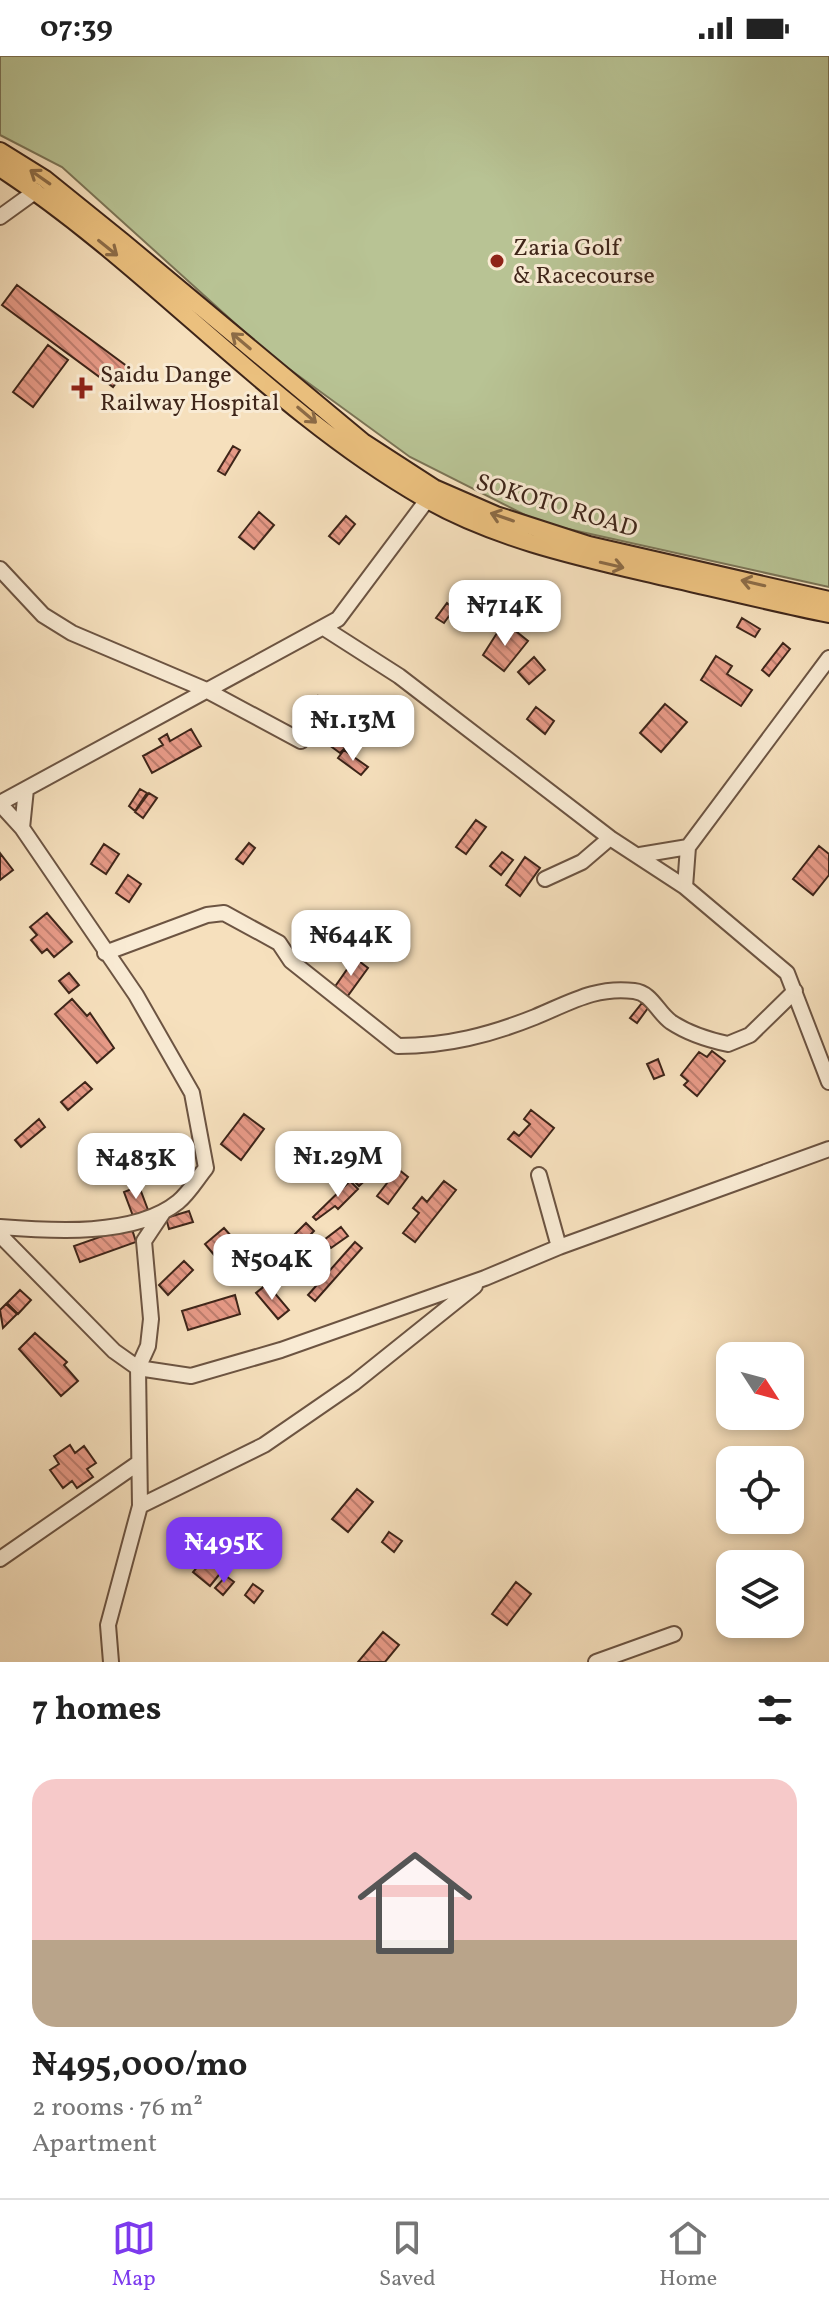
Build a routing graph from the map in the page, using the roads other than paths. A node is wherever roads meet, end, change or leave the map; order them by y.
1 (0, 151) edge
2 (0, 168) edge
3 (36, 191) junction
4 (0, 217) edge
5 (427, 500) junction
6 (0, 569) edge
7 (829, 600) edge
8 (829, 614) edge
9 (324, 628) junction
10 (829, 658) edge
11 (204, 689) junction
12 (301, 741) dead end
13 (26, 789) junction
14 (1, 801) edge
15 (22, 828) junction
16 (610, 838) junction
17 (688, 847) junction
18 (640, 855) junction
19 (545, 879) dead end
20 (685, 887) junction
21 (105, 953) junction
22 (795, 991) junction
23 (829, 1082) edge
24 (828, 1146) edge
25 (539, 1175) dead end
26 (164, 1211) junction
27 (0, 1227) edge
28 (0, 1235) edge
29 (559, 1247) junction
30 (485, 1278) junction
31 (138, 1368) junction
32 (137, 1464) junction
33 (140, 1506) junction
34 (0, 1559) edge
35 (674, 1634) dead end
36 (111, 1662) edge
37 (596, 1662) edge

7 -> 1 main road, SOKOTO ROAD
2 - 3 main road, SOKOTO ROAD
3 - 4 street
3 -> 5 main road, SOKOTO ROAD
5 -> 8 main road, SOKOTO ROAD
5 - 9 street
6 - 11 street
9 - 11 street
9 - 16 street
10 - 17 street
11 - 12 street
11 - 13 street
13 - 14 street
13 - 15 street
14 - 15 street
15 - 21 street
16 - 18 street
16 - 19 street
17 - 18 street
17 - 20 street
18 - 20 street
20 - 22 street
21 - 22 street
21 - 26 street
22 - 23 street
24 - 29 street
25 - 29 street
26 - 27 street
26 - 31 street
28 - 31 street
29 - 30 street
30 - 31 street
30 - 33 street
31 - 32 street
32 - 33 street
32 - 34 street
33 - 36 street
35 - 37 street

